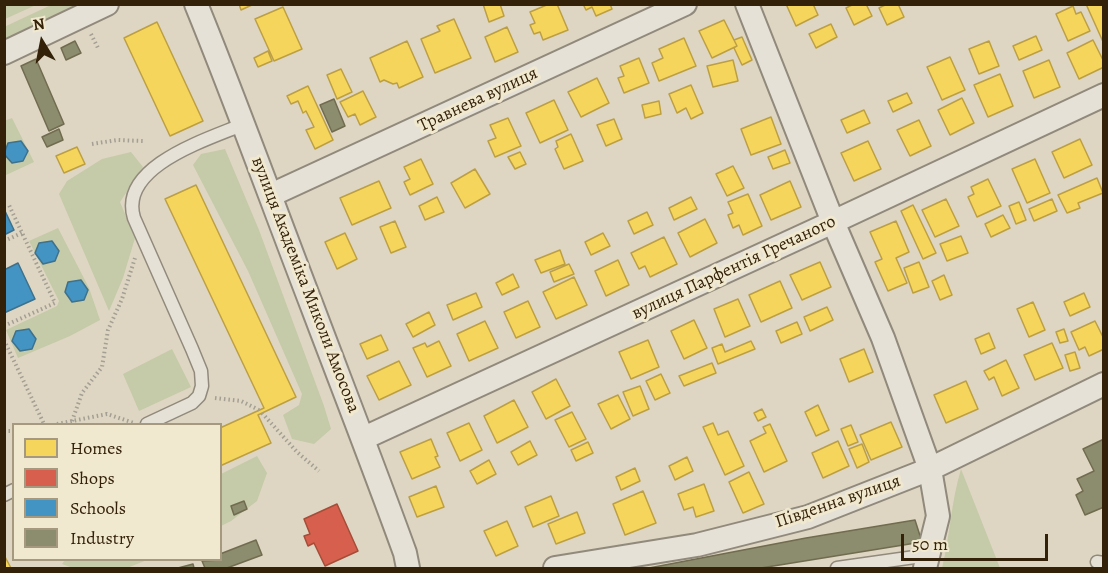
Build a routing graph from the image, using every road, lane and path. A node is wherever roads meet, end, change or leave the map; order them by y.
1 (108, 4) edge
2 (196, 4) edge
3 (684, 4) edge
4 (747, 4) edge
5 (87, 27) dead end
6 (99, 50) dead end
7 (4, 53) edge
8 (1104, 95) edge
9 (244, 124) junction
10 (143, 141) dead end
11 (92, 144) dead end
12 (272, 195) junction
13 (8, 203) dead end
14 (834, 222) junction
15 (22, 232) junction
16 (142, 235) junction
17 (4, 242) edge
18 (4, 326) edge
19 (4, 340) edge
20 (1104, 384) edge
21 (199, 396) junction
22 (72, 421) junction
23 (44, 423) edge
24 (62, 423) edge
25 (135, 423) edge
26 (149, 423) edge
27 (364, 438) junction
28 (930, 469) junction
29 (319, 471) dead end
30 (927, 562) edge
31 (408, 568) edge
32 (555, 568) edge
33 (837, 568) edge

1 - 7 street
2 - 9 street, вулиця Академіка Миколи Амосова
3 - 12 street, Травнева вулиця
4 - 14 street
5 - 6 path
8 - 14 street, вулиця Парфентія Гречаного
9 - 12 street, вулиця Академіка Миколи Амосова
9 - 16 lane
10 - 11 path
12 - 27 street, вулиця Академіка Миколи Амосова
13 - 15 path
14 - 27 street, вулиця Парфентія Гречаного
14 - 28 street
15 - 17 path
15 - 18 path
16 - 21 lane
16 - 22 path
19 - 23 path
20 - 28 street, Південна вулиця
21 - 26 lane
21 - 29 path
22 - 24 path
22 - 25 path
27 - 31 street, вулиця Академіка Миколи Амосова
28 - 30 street
28 - 32 street, Південна вулиця
30 - 33 lane

